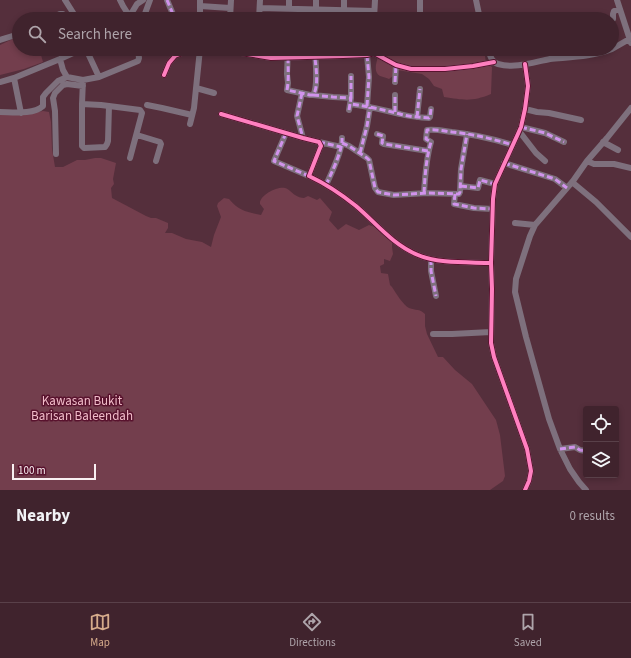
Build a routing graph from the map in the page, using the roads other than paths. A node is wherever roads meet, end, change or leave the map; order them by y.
1 (65, 0) edge
2 (120, 0) edge
3 (143, 0) edge
4 (150, 0) edge
5 (167, 0) edge
6 (231, 0) edge
7 (260, 0) edge
8 (290, 0) edge
9 (316, 0) edge
10 (344, 0) edge
11 (375, 0) edge
12 (420, 0) edge
13 (476, 0) edge
14 (617, 0) edge
15 (200, 3) edge
16 (230, 8) junction
17 (260, 8) junction
18 (289, 8) junction
19 (620, 9) junction
20 (316, 10) junction
21 (344, 10) junction
22 (374, 11) joint
23 (73, 12) edge
24 (126, 12) edge
25 (132, 12) edge
26 (146, 12) edge
27 (172, 12) edge
28 (230, 12) edge
29 (260, 12) edge
30 (289, 12) edge
31 (420, 12) edge
32 (479, 12) edge
33 (614, 12) edge
34 (12, 36) edge
35 (0, 40) edge
36 (628, 41) edge
37 (619, 46) edge
38 (67, 56) edge
39 (89, 56) edge
40 (139, 56) edge
41 (175, 56) edge
42 (199, 56) edge
43 (267, 56) edge
44 (343, 56) edge
45 (371, 56) edge
46 (379, 56) edge
47 (490, 56) edge
48 (584, 56) edge
49 (288, 58) junction
50 (315, 58) junction
51 (60, 59) junction
52 (494, 62) junction
53 (525, 64) junction
54 (396, 65) junction
55 (164, 75) dead end
56 (352, 76) dead end
57 (67, 77) junction
58 (99, 77) junction
59 (14, 78) junction
60 (0, 82) edge
61 (395, 82) dead end
62 (83, 83) junction
63 (196, 88) junction
64 (420, 89) dead end
65 (214, 93) dead end
66 (302, 93) junction
67 (313, 95) junction
68 (395, 95) dead end
69 (82, 104) junction
70 (350, 104) junction
71 (109, 106) junction
72 (147, 106) dead end
73 (368, 107) junction
74 (631, 108) edge
75 (431, 109) dead end
76 (525, 109) junction
77 (0, 112) edge
78 (394, 112) junction
79 (21, 113) junction
80 (222, 114) dead end
81 (192, 115) junction
82 (417, 117) junction
83 (581, 120) dead end
84 (190, 124) dead end
85 (519, 131) junction
86 (286, 133) junction
87 (377, 134) dead end
88 (467, 134) junction
89 (136, 135) junction
90 (303, 138) junction
91 (319, 142) junction
92 (564, 142) dead end
93 (603, 142) junction
94 (342, 143) junction
95 (513, 146) junction
96 (618, 150) dead end
97 (428, 151) junction
98 (360, 153) junction
99 (56, 154) dead end
100 (130, 158) dead end
101 (156, 161) dead end
102 (545, 161) dead end
103 (587, 161) junction
104 (504, 163) junction
105 (631, 168) edge
106 (309, 176) junction
107 (572, 182) junction
108 (495, 184) junction
109 (326, 185) junction
110 (460, 186) junction
111 (567, 188) junction
112 (424, 193) junction
113 (455, 194) junction
114 (492, 209) junction
115 (515, 223) dead end
116 (535, 225) junction
117 (631, 237) edge
118 (431, 259) junction
119 (491, 263) junction
120 (436, 296) dead end
121 (491, 332) junction
122 (433, 334) dead end
123 (560, 449) junction
124 (583, 450) edge
125 (525, 490) edge
126 (586, 490) edge

1 - 23 street
2 - 24 street
3 - 25 street
4 - 26 street
5 - 27 street
6 - 16 street
7 - 17 street
8 - 18 street
9 - 20 street
10 - 21 street
11 - 22 street
12 - 31 street
13 - 32 street
14 - 19 street
15 - 16 street
16 - 28 street
17 - 18 street
17 - 29 street
18 - 20 street
18 - 30 street
19 - 33 street
19 - 36 street
20 - 21 street
21 - 22 street
34 - 35 street
36 - 37 street
38 - 51 street
39 - 58 street
40 - 58 street
41 - 55 street
42 - 63 street
43 - 49 street
44 - 50 street
45 - 73 street
46 - 54 street
47 - 52 street
48 - 53 street
49 - 50 street
49 - 66 street
50 - 67 street
51 - 57 street
51 - 59 street
52 - 53 street
52 - 54 street
53 - 76 street
54 - 61 street
56 - 70 street
57 - 62 street
57 - 79 street
58 - 62 street
59 - 60 street
59 - 79 street
62 - 69 street
62 - 99 street
63 - 65 street
63 - 81 street
64 - 82 street
66 - 67 street
66 - 90 street
67 - 70 street
68 - 78 street
69 - 71 street
69 - 71 street
70 - 73 street
71 - 89 street
72 - 81 street
73 - 78 street
73 - 98 street
74 - 93 street
75 - 82 street
76 - 83 street
76 - 85 street
77 - 79 street
78 - 82 street
80 - 86 street
81 - 84 street
85 - 92 street
85 - 95 street
85 - 102 street
86 - 90 street
86 - 106 street
87 - 97 street
88 - 95 street
88 - 97 street
88 - 110 street
89 - 100 street
89 - 101 street
90 - 91 street
91 - 94 street
91 - 106 street
93 - 96 street
93 - 103 street
94 - 98 street
94 - 109 street
95 - 104 street
97 - 112 street
98 - 112 street
103 - 105 street
103 - 107 street
104 - 108 street
104 - 111 street
106 - 109 street
107 - 111 street
107 - 117 street
108 - 110 street
108 - 114 street
109 - 118 street
110 - 113 street
111 - 116 street
112 - 113 street
113 - 114 street
114 - 119 street
115 - 116 street
116 - 123 street
118 - 119 street
118 - 120 street
119 - 121 street
121 - 122 street
121 - 125 street
123 - 124 street
123 - 126 street

